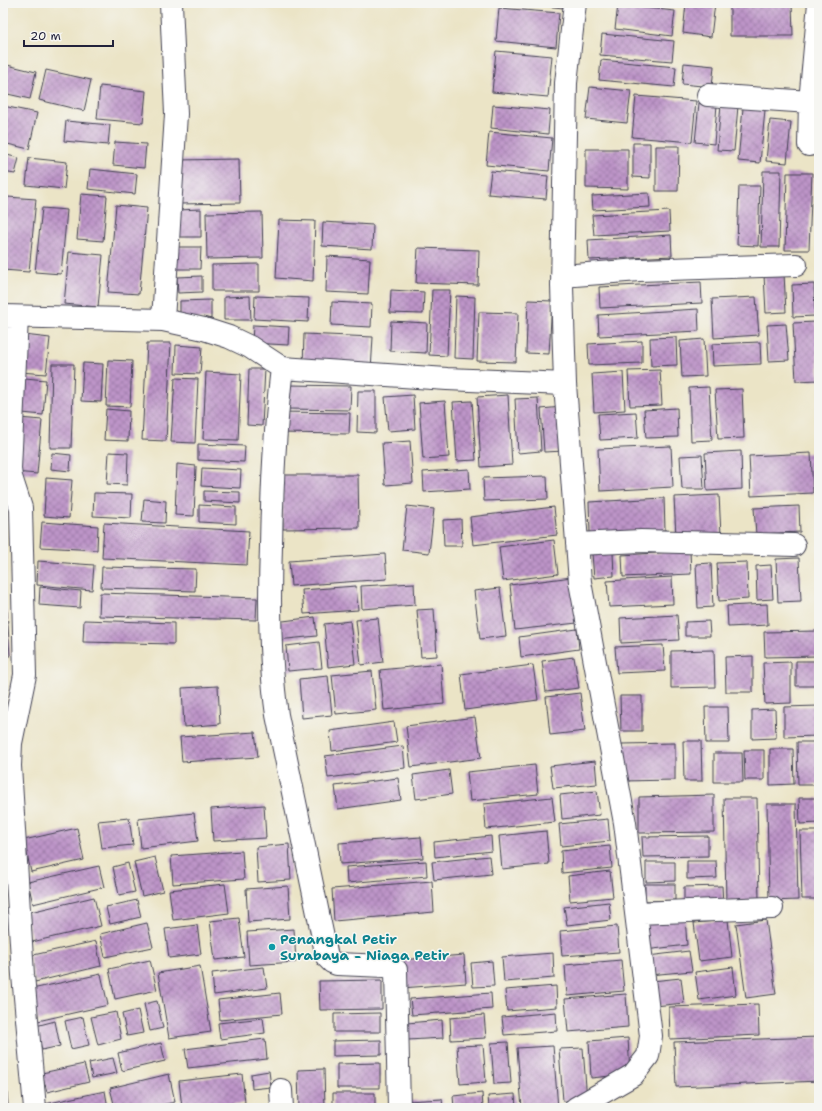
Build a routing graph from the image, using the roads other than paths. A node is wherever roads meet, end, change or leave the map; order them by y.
1 (171, 3) edge
2 (575, 3) edge
3 (819, 3) edge
4 (708, 95) dead end
5 (810, 102) junction
6 (808, 145) dead end
7 (796, 265) dead end
8 (562, 276) junction
9 (10, 317) edge
10 (163, 320) junction
11 (282, 368) junction
12 (565, 384) junction
13 (577, 544) junction
14 (794, 545) dead end
15 (772, 908) dead end
16 (636, 913) junction
17 (35, 1108) edge
18 (399, 1108) edge
19 (576, 1108) edge

1 - 10 street
2 - 8 street
3 - 5 street
4 - 5 street
5 - 6 street
7 - 8 street
8 - 12 street
9 - 10 street
9 - 17 street
10 - 11 street
11 - 12 street
11 - 18 street
12 - 13 street
13 - 14 street
13 - 16 street
15 - 16 street
16 - 19 street

